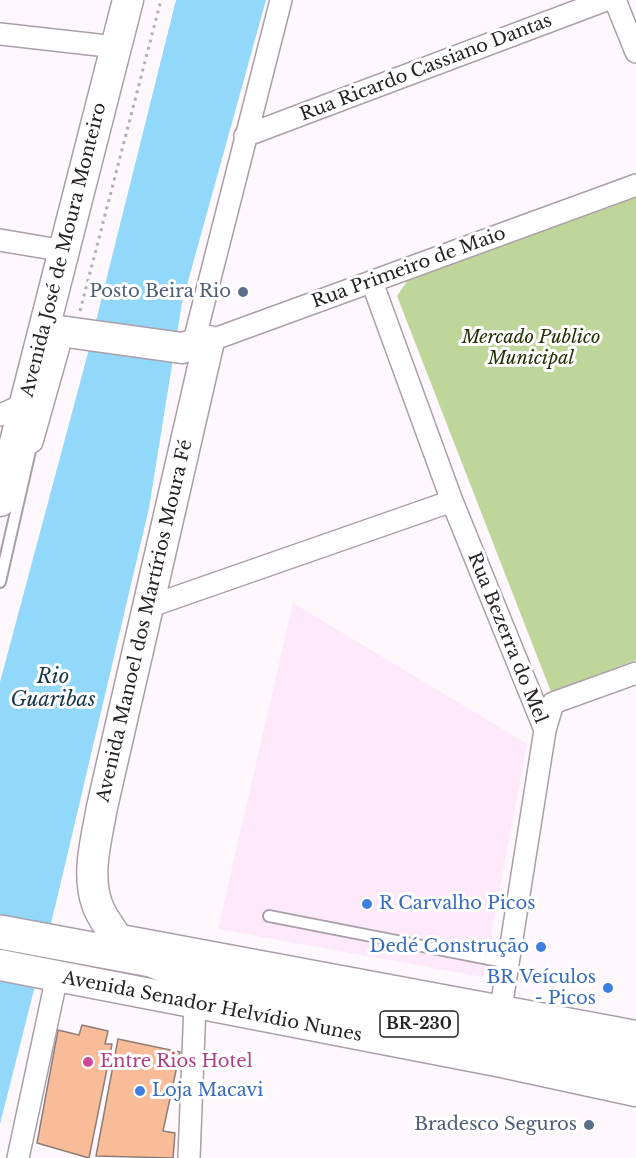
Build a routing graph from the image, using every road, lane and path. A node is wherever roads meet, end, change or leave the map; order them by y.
1 (128, 0) edge
2 (146, 0) edge
3 (161, 0) edge
4 (281, 0) edge
5 (606, 0) edge
6 (615, 0) edge
7 (0, 34) edge
8 (116, 47) junction
9 (636, 52) edge
10 (245, 136) junction
11 (636, 185) edge
12 (0, 240) edge
13 (65, 251) junction
14 (372, 282) junction
15 (68, 329) junction
16 (195, 344) junction
17 (23, 405) edge
18 (24, 441) junction
19 (0, 501) edge
20 (452, 501) junction
21 (0, 582) edge
22 (148, 607) junction
23 (636, 673) edge
24 (545, 730) junction
25 (270, 916) dead end
26 (0, 918) edge
27 (0, 932) edge
28 (118, 940) junction
29 (0, 950) edge
30 (64, 958) junction
31 (510, 963) junction
32 (0, 965) edge
33 (199, 992) junction
34 (501, 1008) junction
35 (636, 1036) edge
36 (636, 1065) edge
37 (636, 1091) edge
38 (18, 1158) edge
39 (189, 1158) edge

1 - 8 main road, Avenida José de Moura Monteiro
2 - 15 main road, Avenida José de Moura Monteiro
3 - 15 path
4 - 10 street, Avenida Manoel dos Martírios Moura Fé
5 - 10 street, Rua Ricardo Cassiano Dantas
6 - 9 street
7 - 8 street
8 - 13 main road, Avenida José de Moura Monteiro
10 - 16 street, Avenida Manoel dos Martírios Moura Fé
11 - 14 street, Rua Primeiro de Maio
12 - 13 street
13 - 15 main road, Avenida José de Moura Monteiro
14 - 16 street, Rua Primeiro de Maio
14 - 20 street, Rua Bezerra do Mel
15 - 16 main road
15 - 17 main road, Avenida José de Moura Monteiro
16 - 22 main road, Avenida Manoel dos Martírios Moura Fé
17 - 18 main road, Avenida José de Moura Monteiro
18 - 19 main road, Avenida José de Moura Monteiro
18 - 21 lane
20 - 22 street
20 - 24 street, Rua Bezerra do Mel
22 - 28 main road, Avenida Manoel dos Martírios Moura Fé
23 - 24 street
24 - 31 street, Rua Bezerra do Mel
25 - 31 lane
26 - 30 main road, Avenida Senador Helvídio Nunes
27 - 30 highway
28 - 30 main road, Avenida Senador Helvídio Nunes
28 - 34 main road, Avenida Senador Helvídio Nunes
29 - 30 highway
30 - 32 main road, Avenida Senador Helvídio Nunes
30 - 33 highway
30 - 38 street
31 - 34 street, Rua Bezerra do Mel
33 - 36 highway, BR-230
33 - 37 main road, Avenida Senador Helvídio Nunes
33 - 39 street
34 - 35 main road, Avenida Senador Helvídio Nunes

